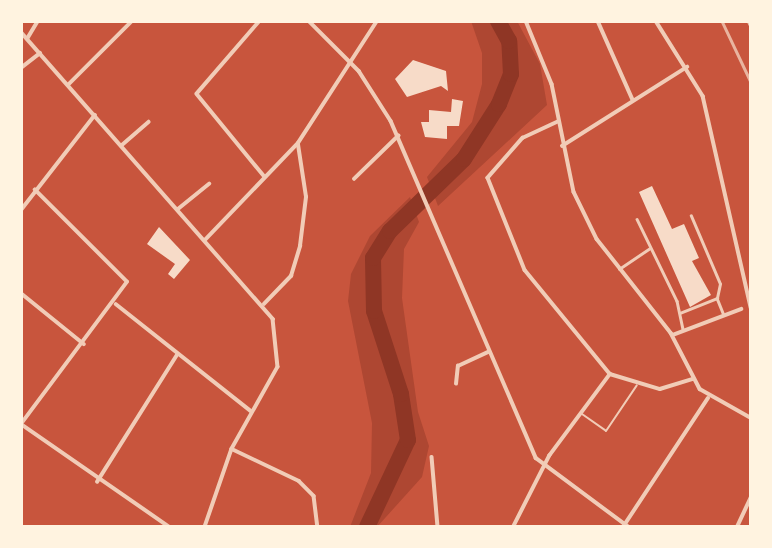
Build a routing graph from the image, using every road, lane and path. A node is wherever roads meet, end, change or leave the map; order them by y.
1 (38, 21) edge
2 (132, 21) edge
3 (260, 21) edge
4 (309, 21) edge
5 (376, 21) edge
6 (526, 21) edge
7 (598, 21) edge
8 (656, 21) edge
9 (21, 32) edge
10 (27, 39) junction
11 (40, 53) junction
12 (348, 61) junction
13 (687, 66) junction
14 (21, 68) edge
15 (68, 84) junction
16 (633, 100) junction
17 (95, 115) junction
18 (148, 122) dead end
19 (559, 122) junction
20 (398, 136) junction
21 (298, 143) junction
22 (122, 145) junction
23 (562, 146) junction
24 (265, 178) junction
25 (354, 179) dead end
26 (209, 184) dead end
27 (35, 190) junction
28 (178, 209) junction
29 (21, 210) edge
30 (691, 216) dead end
31 (637, 219) dead end
32 (205, 240) junction
33 (650, 248) junction
34 (619, 269) junction
35 (21, 293) edge
36 (718, 298) junction
37 (116, 304) junction
38 (264, 304) junction
39 (751, 308) edge
40 (741, 309) dead end
41 (680, 313) junction
42 (724, 315) junction
43 (684, 329) junction
44 (673, 335) junction
45 (84, 344) junction
46 (488, 352) junction
47 (177, 355) junction
48 (610, 374) junction
49 (693, 379) junction
50 (456, 384) dead end
51 (637, 385) junction
52 (708, 398) junction
53 (251, 411) junction
54 (582, 414) junction
55 (751, 418) edge
56 (21, 424) edge
57 (232, 449) junction
58 (432, 457) dead end
59 (545, 466) junction
60 (97, 482) junction
61 (751, 497) edge
62 (625, 526) edge
63 (170, 527) edge
64 (205, 527) edge
65 (318, 527) edge
66 (438, 527) edge
67 (513, 527) edge
68 (737, 527) edge

1 - 10 street
2 - 15 street
3 - 24 street
4 - 12 street
5 - 12 street
6 - 19 street
7 - 16 street
8 - 13 street
9 - 10 street
10 - 11 street
11 - 14 street
11 - 15 street
12 - 20 street
12 - 21 street
13 - 16 street
13 - 39 street
15 - 17 street
16 - 23 street
17 - 22 street
17 - 27 street
18 - 22 street
19 - 23 street
19 - 48 street
20 - 25 street
20 - 46 street
21 - 24 street
21 - 38 street
22 - 28 street
23 - 34 street
24 - 32 street
26 - 28 street
27 - 29 street
27 - 37 street
28 - 32 street
30 - 36 street
31 - 33 street
32 - 38 street
33 - 34 street
33 - 41 street
34 - 44 street
35 - 45 street
36 - 41 street
36 - 42 street
37 - 45 street
37 - 47 street
38 - 53 street
40 - 42 street
41 - 43 street
42 - 43 street
43 - 44 street
44 - 49 street
45 - 56 street
46 - 50 street
46 - 59 street
47 - 53 street
47 - 60 street
48 - 51 street
48 - 54 street
49 - 51 street
49 - 52 street
51 - 54 lane
52 - 55 street
52 - 62 street
53 - 57 street
54 - 59 street
56 - 60 street
57 - 64 street
57 - 65 street
58 - 66 street
59 - 62 street
59 - 67 street
60 - 63 street
61 - 68 street

